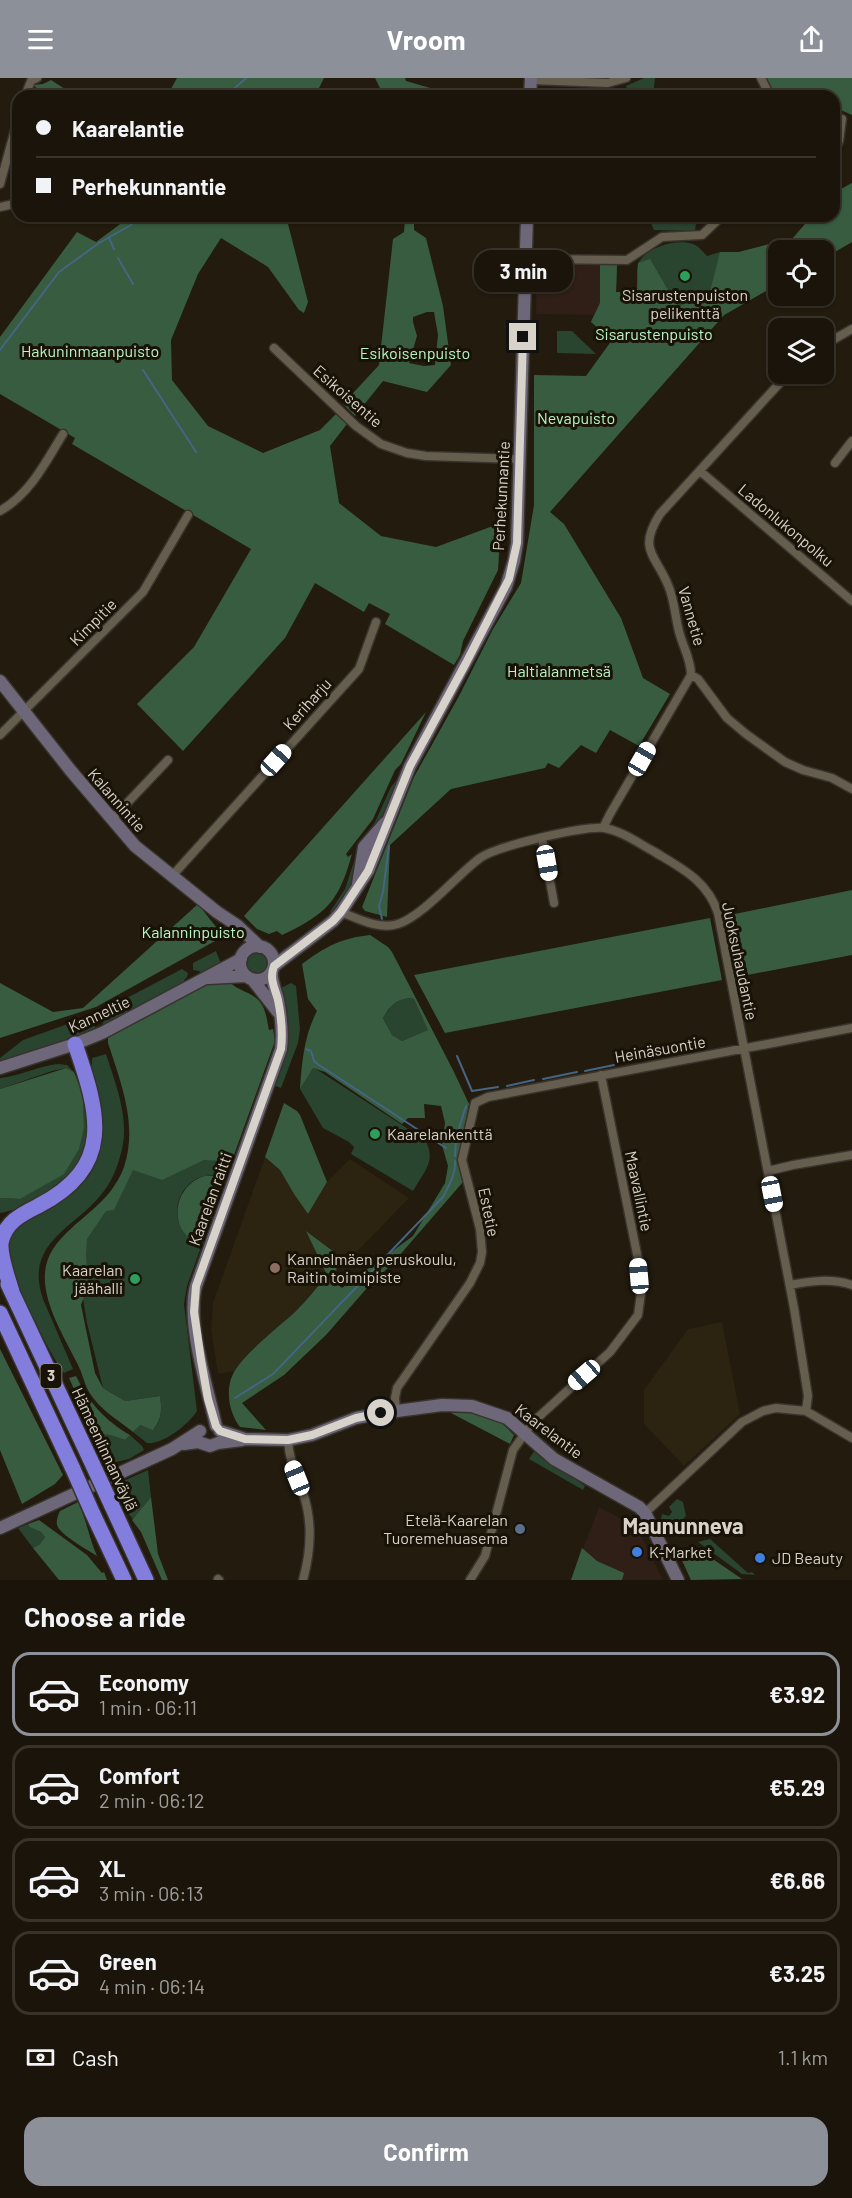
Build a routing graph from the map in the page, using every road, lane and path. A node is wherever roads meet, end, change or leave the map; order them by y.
1 (37, 78) edge
2 (626, 78) edge
3 (531, 79) edge
4 (27, 90) edge
5 (842, 119) dead end
6 (840, 134) edge
7 (12, 141) edge
8 (0, 184) edge
9 (527, 222) edge
10 (715, 222) edge
11 (526, 259) junction
12 (852, 329) edge
13 (834, 339) edge
14 (274, 348) dead end
15 (779, 384) edge
16 (63, 434) dead end
17 (852, 441) edge
18 (519, 459) junction
19 (835, 463) dead end
20 (700, 471) junction
21 (0, 511) edge
22 (188, 515) dead end
23 (852, 601) edge
24 (376, 622) dead end
25 (691, 675) junction
26 (0, 681) edge
27 (24, 711) junction
28 (0, 735) edge
29 (168, 760) dead end
30 (852, 789) edge
31 (112, 819) junction
32 (603, 828) junction
33 (542, 838) junction
34 (172, 876) junction
35 (554, 903) dead end
36 (341, 912) junction
37 (229, 921) junction
38 (303, 942) junction
39 (264, 948) junction
40 (243, 956) junction
41 (273, 969) junction
42 (208, 978) junction
43 (249, 978) junction
44 (279, 1013) junction
45 (852, 1028) edge
46 (75, 1044) junction
47 (744, 1048) junction
48 (0, 1068) edge
49 (601, 1075) junction
50 (474, 1103) joint
51 (852, 1155) edge
52 (768, 1171) junction
53 (16, 1217) junction
54 (0, 1218) edge
55 (0, 1268) edge
56 (790, 1285) junction
57 (852, 1285) edge
58 (12, 1292) junction
59 (0, 1313) edge
60 (208, 1399) junction
61 (396, 1411) junction
62 (806, 1411) junction
63 (218, 1433) junction
64 (524, 1433) junction
65 (202, 1434) junction
66 (852, 1438) edge
67 (288, 1440) junction
68 (645, 1513) junction
69 (0, 1528) edge
70 (124, 1580) edge
71 (146, 1580) edge
72 (303, 1580) edge
73 (470, 1580) edge
74 (678, 1580) edge

1 - 4 street
2 - 3 street
5 - 6 street
7 - 8 street
9 - 11 main road, Perhekunnantie
10 - 11 street
11 - 18 main road, Perhekunnantie
12 - 13 street
14 - 18 street, Esikoisentie
15 - 20 street, Vannetie
16 - 21 street
17 - 19 street
18 - 36 main road, Perhekunnantie
20 - 23 street, Ladonlukonpolku
20 - 25 street, Vannetie
22 - 27 street, Kimpitie
24 - 34 street, Keriharju
25 - 30 street
25 - 32 street
26 - 27 main road, Kalannintie
27 - 28 street, Kimpitie
27 - 31 main road, Kalannintie
29 - 31 street
31 - 34 main road, Kalannintie
32 - 33 street, Juoksuhaudantie
32 - 47 street, Juoksuhaudantie
33 - 35 street
33 - 36 street, Juoksuhaudantie
34 - 37 main road, Kalannintie
36 - 38 main road, Perhekunnantie
37 - 39 main road, Kalannintie
37 - 40 main road, Kalannintie
38 - 39 main road, Perhekunnantie
38 - 41 main road, Perhekunnantie
39 - 40 main road
39 - 41 main road
40 - 42 main road, Kanneltie
40 - 43 main road
41 - 43 main road
41 - 44 main road, Kaarelan raitti
42 - 43 main road, Kanneltie
42 - 46 main road, Kanneltie
43 - 44 main road
44 - 60 main road, Kaarelan raitti
45 - 47 street, Heinäsuontie
46 - 48 main road, Kanneltie
46 - 53 highway
47 - 49 street, Heinäsuontie
47 - 52 street, Juoksuhaudantie
49 - 50 street, Heinäsuontie
49 - 64 street, Maavallintie
50 - 61 street, Estetie
51 - 52 street
52 - 56 street, Juoksuhaudantie
53 - 54 highway
53 - 58 highway
55 - 58 highway, Hämeenlinnanväylä / 3
56 - 57 street
56 - 62 street, Juoksuhaudantie
58 - 71 highway, Hämeenlinnanväylä / 3, bridge
59 - 70 highway, 3, bridge
60 - 63 main road, Kaarelan raitti
60 - 65 main road, Kaarelan raitti
61 - 64 main road, Kaarelantie
61 - 67 main road, Kaarelantie
62 - 66 street
62 - 68 street
63 - 65 main road
63 - 65 main road
63 - 67 main road, Kaarelantie
64 - 68 main road, Kaarelantie
64 - 73 street, Maavallintie
65 - 69 main road
67 - 72 street
68 - 74 main road, Kaarelantie

